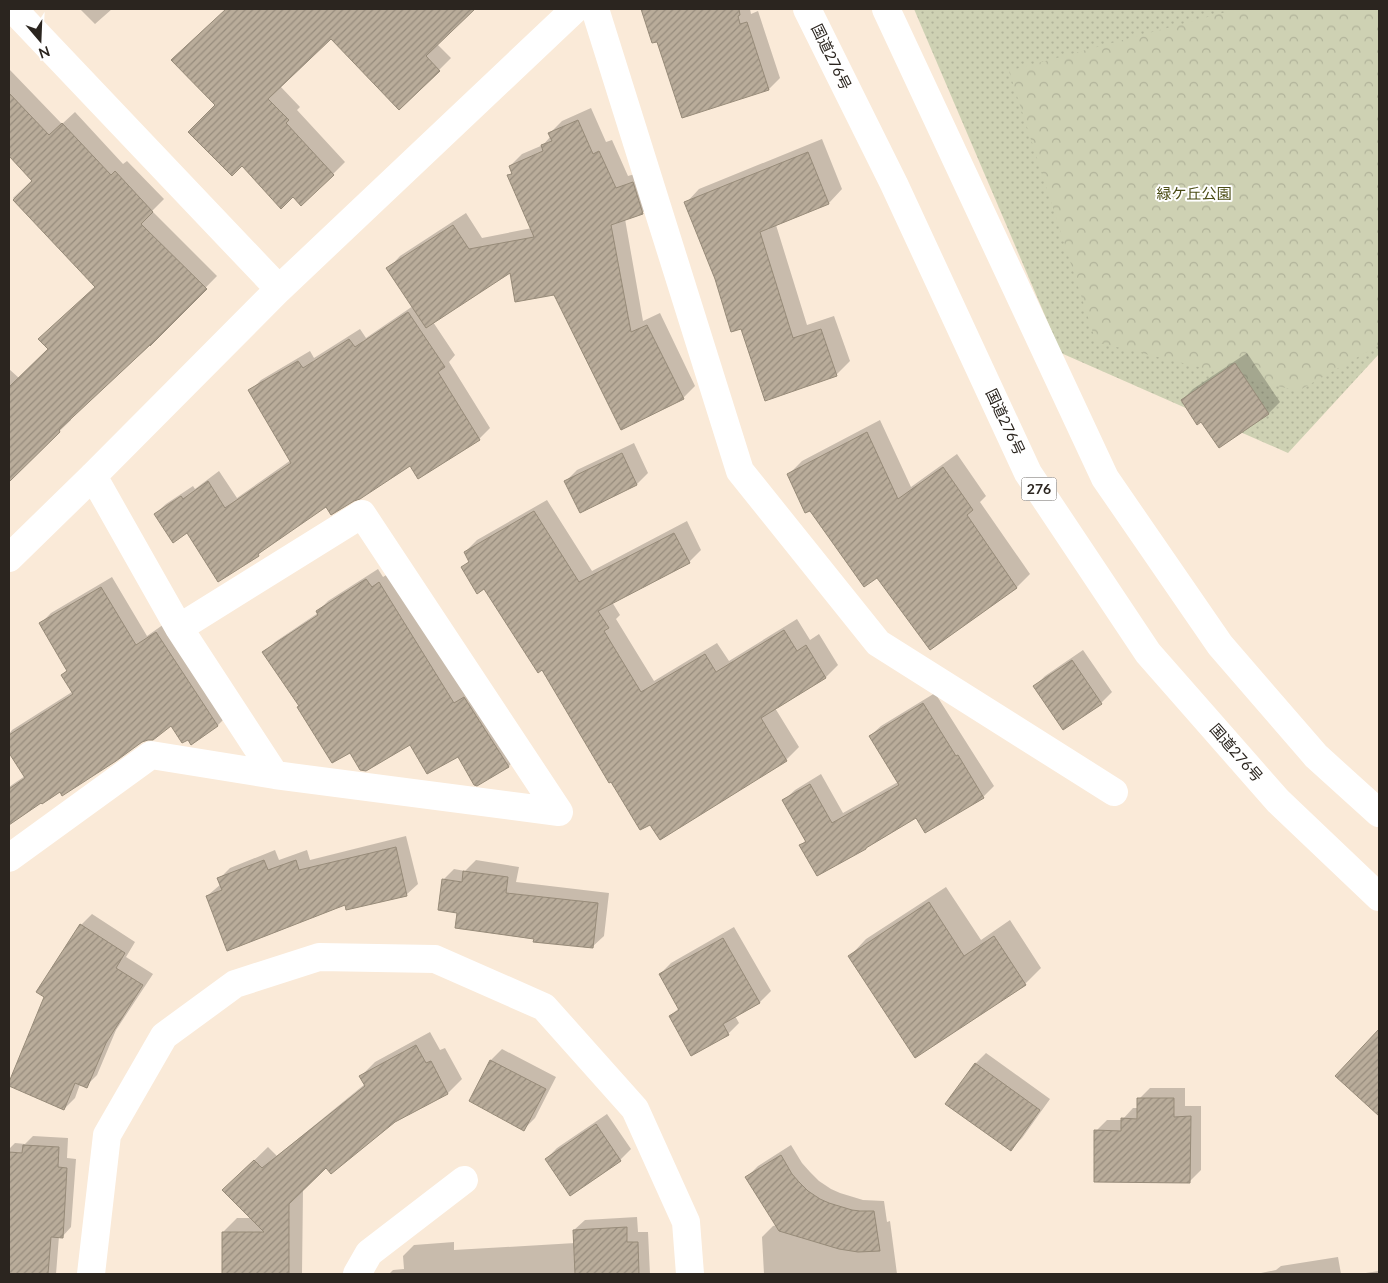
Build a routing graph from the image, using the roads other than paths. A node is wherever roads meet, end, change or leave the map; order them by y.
1 (13, 9) edge
2 (575, 9) edge
3 (595, 9) edge
4 (807, 9) edge
5 (886, 9) edge
6 (279, 289) junction
7 (93, 476) junction
8 (9, 558) edge
9 (178, 628) junction
10 (275, 775) junction
11 (1114, 792) dead end
12 (1379, 813) edge
13 (9, 858) edge
14 (1379, 897) edge
15 (464, 1180) dead end
16 (91, 1274) edge
17 (357, 1274) edge
18 (690, 1274) edge

1 - 6 main road
2 - 6 main road
3 - 11 main road
4 - 14 main road, 国道276号 / 276
5 - 12 main road
6 - 7 main road
7 - 8 main road
7 - 9 main road
9 - 10 main road
9 - 10 main road
10 - 13 main road
15 - 17 main road
16 - 18 main road

